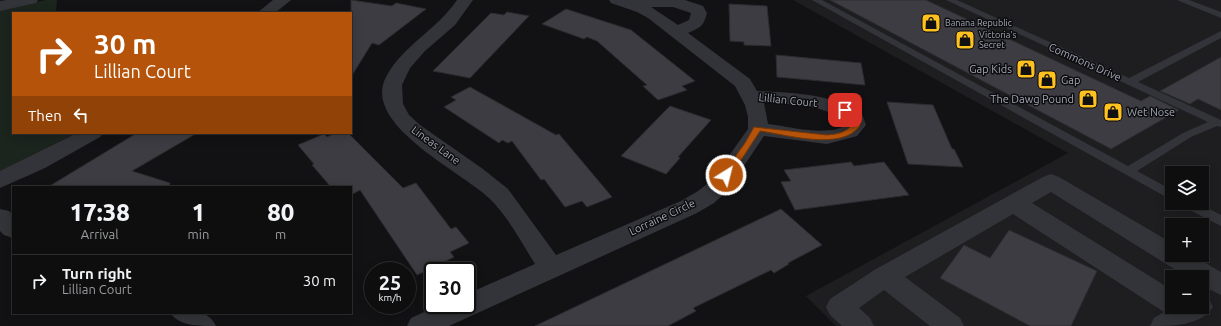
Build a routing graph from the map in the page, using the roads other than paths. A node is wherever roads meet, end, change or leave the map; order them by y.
1 (30, 0) edge
2 (283, 0) edge
3 (465, 0) edge
4 (816, 0) edge
5 (950, 0) edge
6 (1181, 0) edge
7 (625, 2) edge
8 (0, 6) edge
9 (266, 12) edge
10 (1221, 15) edge
11 (676, 32) junction
12 (1221, 34) edge
13 (1130, 82) junction
14 (751, 96) junction
15 (1219, 123) edge
16 (758, 128) junction
17 (91, 134) edge
18 (1128, 171) junction
19 (0, 180) edge
20 (1165, 191) edge
21 (1014, 203) junction
22 (1200, 210) edge
23 (0, 217) edge
24 (1221, 221) edge
25 (12, 228) edge
26 (551, 267) junction
27 (885, 276) junction
28 (1221, 285) edge
29 (1221, 295) edge
30 (1165, 299) edge
31 (1209, 300) edge
32 (185, 314) edge
33 (202, 326) edge
34 (421, 326) edge
35 (860, 326) edge
36 (950, 326) edge

1 - 8 street
2 - 9 street
3 - 26 street, Lineas Lane
4 - 18 lane
5 - 13 lane, Commons Drive
6 - 10 lane
7 - 11 street
7 - 11 street
11 - 14 street
12 - 13 lane
13 - 15 lane, Commons Drive
14 - 16 street
14 - 16 street, Lillian Court
15 - 18 lane
16 - 26 street, Lorraine Circle
17 - 19 street
18 - 20 lane
21 - 27 street
21 - 28 street
21 - 30 street
22 - 24 lane
23 - 25 street
26 - 34 street, Lorraine Circle
27 - 35 street
27 - 36 street
29 - 31 street
32 - 33 street

